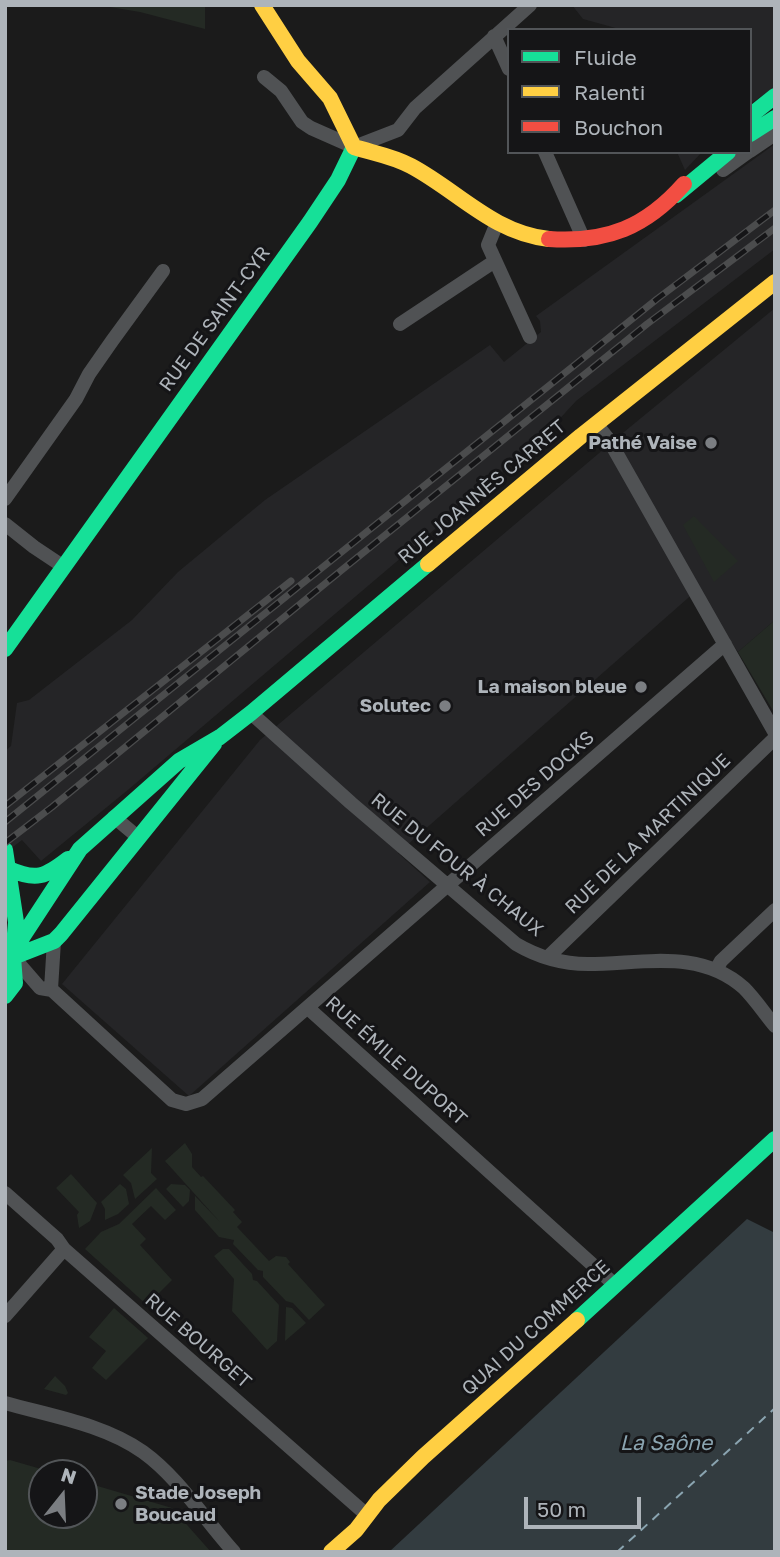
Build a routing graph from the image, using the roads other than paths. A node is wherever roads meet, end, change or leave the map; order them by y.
1 (262, 5) edge
2 (530, 5) edge
3 (494, 36) junction
4 (507, 65) edge
5 (264, 78) dead end
6 (775, 96) edge
7 (752, 114) edge
8 (775, 118) edge
9 (752, 133) edge
10 (775, 134) edge
11 (354, 147) junction
12 (752, 149) edge
13 (546, 154) edge
14 (709, 154) edge
15 (726, 154) edge
16 (745, 154) edge
17 (676, 195) junction
18 (497, 223) junction
19 (584, 240) junction
20 (495, 261) junction
21 (163, 271) dead end
22 (775, 282) edge
23 (400, 324) dead end
24 (530, 337) dead end
25 (596, 424) junction
26 (5, 499) edge
27 (5, 524) edge
28 (64, 566) junction
29 (725, 644) junction
30 (5, 649) edge
31 (251, 713) junction
32 (775, 733) edge
33 (219, 737) junction
34 (775, 738) edge
35 (114, 817) junction
36 (139, 838) junction
37 (80, 849) junction
38 (5, 850) edge
39 (9, 870) junction
40 (449, 885) junction
41 (775, 910) edge
42 (54, 941) junction
43 (8, 956) edge
44 (547, 958) junction
45 (716, 970) junction
46 (51, 989) junction
47 (5, 996) edge
48 (308, 1008) junction
49 (775, 1026) edge
50 (775, 1139) edge
51 (5, 1193) edge
52 (64, 1249) junction
53 (615, 1285) junction
54 (5, 1316) edge
55 (5, 1403) edge
56 (368, 1516) junction
57 (234, 1552) edge
58 (331, 1552) edge

1 - 11 main road
2 - 3 street
3 - 4 street
3 - 11 street
5 - 11 street
6 - 7 main road
8 - 9 main road
10 - 12 street
11 - 18 main road
11 - 28 main road, RUE DE SAINT-CYR
13 - 19 street
14 - 17 main road
15 - 17 main road
16 - 17 street
17 - 19 main road
18 - 19 main road
18 - 20 street
20 - 23 street
20 - 24 street
21 - 26 street
22 - 25 main road, RUE JOANNÈS CARRET
25 - 29 street
25 - 31 main road, RUE JOANNÈS CARRET
27 - 28 street
28 - 30 main road, RUE DE SAINT-CYR
29 - 32 street
29 - 40 street, RUE DES DOCKS
31 - 33 main road, RUE JOANNÈS CARRET
31 - 40 street, RUE DU FOUR À CHAUX
33 - 35 main road, RUE JOANNÈS CARRET
33 - 36 main road, RUE JOANNÈS CARRET
34 - 44 street, RUE DE LA MARTINIQUE
35 - 36 street
35 - 37 main road, RUE JOANNÈS CARRET
36 - 42 main road, RUE JOANNÈS CARRET
37 - 39 main road
37 - 43 main road, RUE JOANNÈS CARRET
38 - 39 main road
39 - 43 main road
40 - 44 street, RUE DU FOUR À CHAUX
40 - 48 street, RUE DES DOCKS
41 - 45 street
42 - 43 main road, RUE JOANNÈS CARRET
42 - 46 street
43 - 46 street, RUE ÉMILE DUPORT
43 - 47 main road
44 - 45 street, RUE DU FOUR À CHAUX
45 - 49 street, RUE DU FOUR À CHAUX
46 - 48 street, RUE ÉMILE DUPORT
48 - 53 street, RUE ÉMILE DUPORT
50 - 53 main road, QUAI DU COMMERCE
51 - 52 street, RUE BOURGET
52 - 54 street
52 - 56 street, RUE BOURGET
53 - 56 main road, QUAI DU COMMERCE
55 - 57 street
56 - 58 main road, QUAI DU COMMERCE

